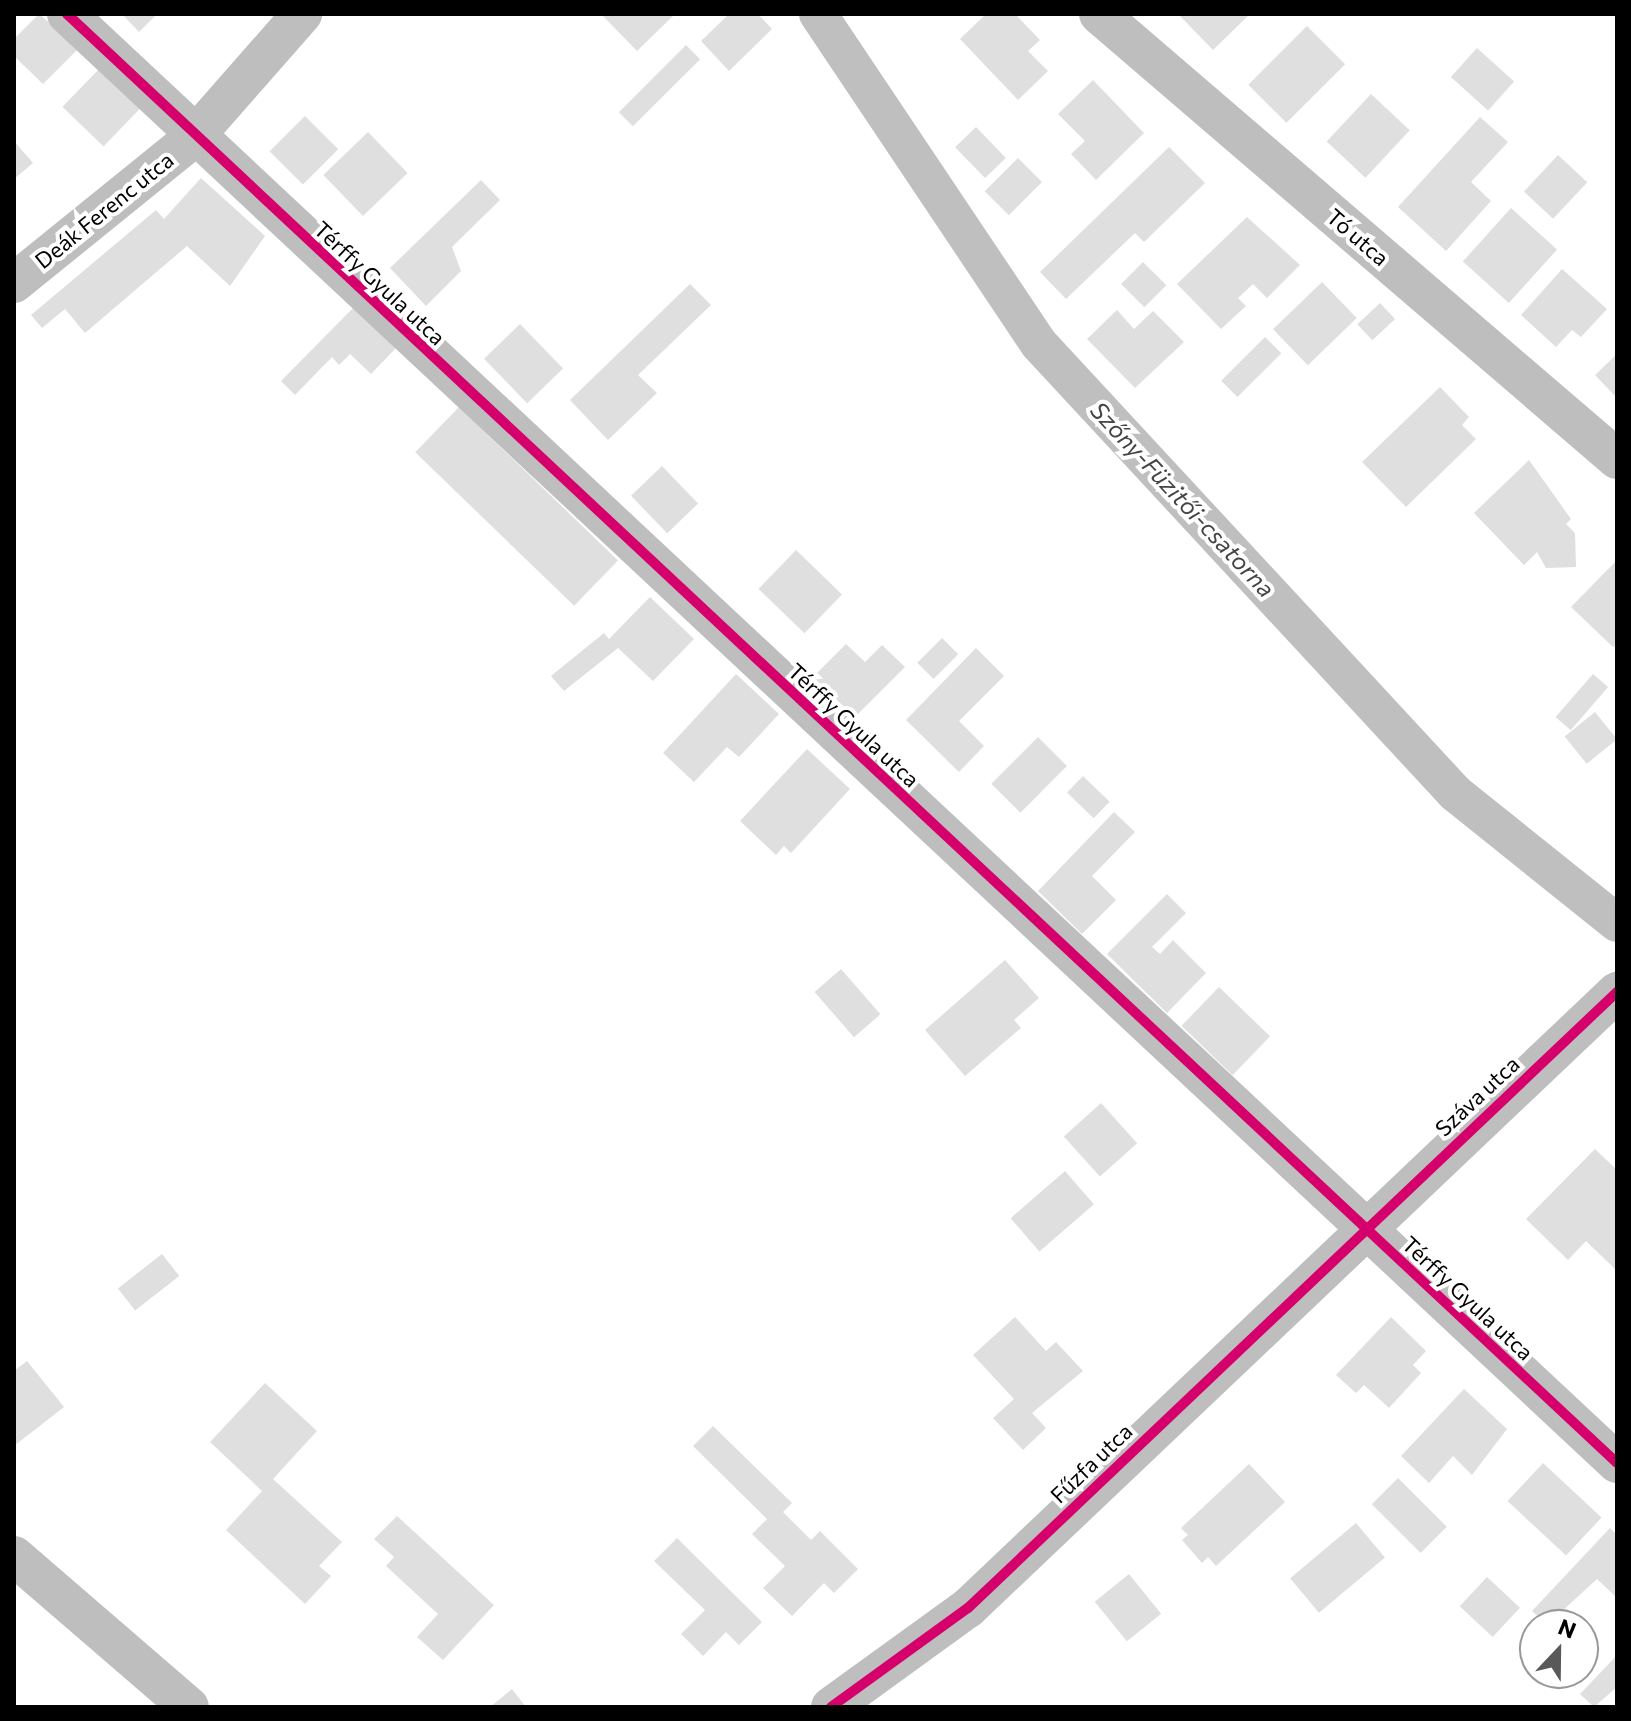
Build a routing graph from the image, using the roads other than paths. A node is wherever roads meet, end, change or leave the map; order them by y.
1 (67, 14) edge
2 (302, 14) edge
3 (1099, 14) edge
4 (194, 137) junction
5 (14, 283) edge
6 (1617, 459) edge
7 (1617, 992) edge
8 (1365, 1229) junction
9 (1617, 1463) edge
10 (14, 1556) edge
11 (189, 1707) edge
12 (831, 1707) edge

1 - 4 street, Térffy Gyula utca
2 - 4 street, Deák Ferenc utca
3 - 6 street, Tó utca
4 - 5 street, Deák Ferenc utca
4 - 8 street, Térffy Gyula utca
7 - 8 street, Száva utca
8 - 9 street, Térffy Gyula utca
8 - 12 street, Fűzfa utca
10 - 11 street

